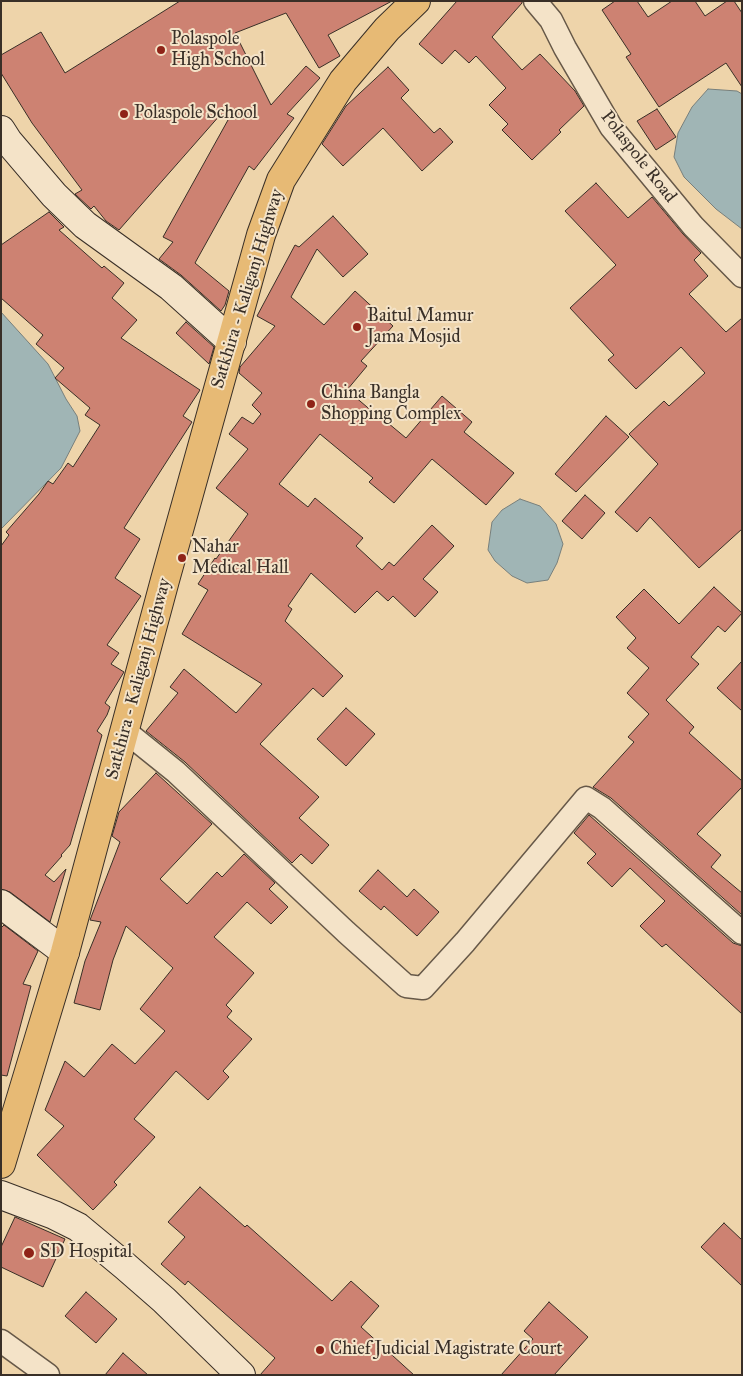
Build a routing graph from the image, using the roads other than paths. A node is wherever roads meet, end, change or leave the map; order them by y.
1 (416, 1) edge
2 (535, 1) edge
3 (1, 130) edge
4 (742, 276) edge
5 (232, 342) junction
6 (125, 731) junction
7 (1, 904) edge
8 (742, 933) edge
9 (65, 952) junction
10 (1, 1164) edge
11 (1, 1195) edge
12 (1, 1341) edge
13 (48, 1375) edge
14 (241, 1375) edge

1 - 5 highway, Satkhira - Kaliganj Highway
2 - 4 street, Polaspole Road
3 - 5 street
5 - 6 highway, Satkhira - Kaliganj Highway
6 - 8 street
6 - 9 highway, Satkhira - Kaliganj Highway
7 - 9 street
9 - 10 highway, Satkhira - Kaliganj Highway
11 - 14 street
12 - 13 street

